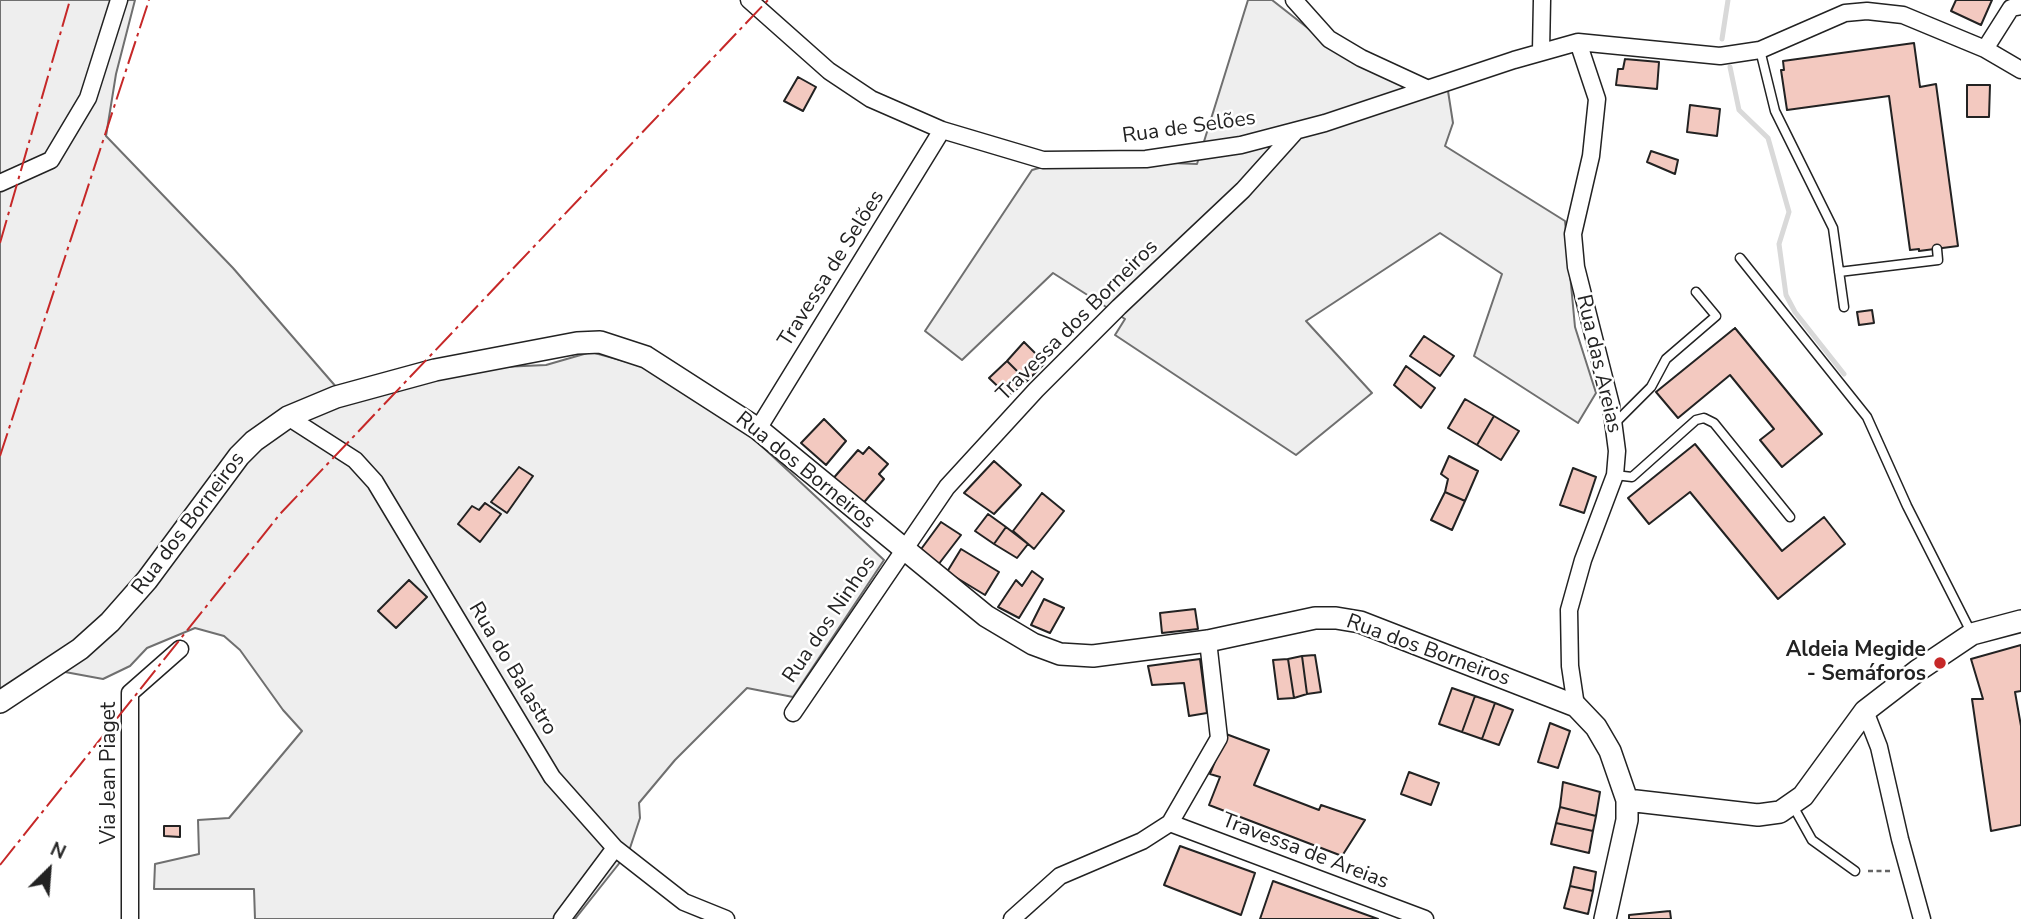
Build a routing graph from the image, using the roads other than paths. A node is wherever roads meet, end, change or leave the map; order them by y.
1 (119, 0) edge
2 (749, 0) edge
3 (1294, 0) edge
4 (1542, 0) edge
5 (2021, 6) edge
6 (1578, 42) junction
7 (1985, 49) junction
8 (1760, 50) junction
9 (1541, 51) junction
10 (2021, 70) edge
11 (1426, 88) junction
12 (942, 131) junction
13 (1296, 131) junction
14 (0, 183) edge
15 (1937, 249) dead end
16 (1740, 258) dead end
17 (1839, 272) junction
18 (1696, 292) dead end
19 (1844, 307) dead end
20 (288, 417) junction
21 (1615, 423) junction
22 (758, 429) junction
23 (1615, 475) junction
24 (1790, 517) dead end
25 (901, 550) junction
26 (2021, 621) edge
27 (1972, 635) junction
28 (1208, 640) junction
29 (180, 649) dead end
30 (0, 702) edge
31 (1576, 706) junction
32 (1865, 711) junction
33 (793, 713) dead end
34 (1627, 800) junction
35 (1793, 806) junction
36 (1170, 823) junction
37 (615, 848) junction
38 (1855, 871) road end
39 (131, 919) edge
40 (562, 919) edge
41 (726, 919) edge
42 (1012, 919) edge
43 (1425, 919) edge
44 (1605, 919) edge
45 (1922, 919) edge

1 - 14 street
2 - 12 street, Rua de Selões
3 - 11 street
4 - 9 street
5 - 7 street
6 - 8 street, Rua de Selões
6 - 9 street, Rua de Selões
6 - 21 street, Rua das Areias
7 - 8 street, Rua de Selões
7 - 10 street, Rua de Selões
8 - 17 lane
9 - 11 street, Rua de Selões
11 - 13 street, Rua de Selões
12 - 13 street, Rua de Selões
12 - 22 street, Travessa de Selões
13 - 25 street, Travessa dos Borneiros
15 - 17 lane
16 - 27 lane
17 - 19 lane
18 - 21 lane
20 - 22 street, Rua dos Borneiros
20 - 30 street, Rua dos Borneiros
20 - 37 street, Rua do Balastro
21 - 23 street, Rua das Areias
22 - 25 street, Rua dos Borneiros
23 - 24 lane
23 - 31 street, Rua das Areias
25 - 28 street, Rua dos Borneiros
25 - 33 street, Rua dos Ninhos
26 - 27 street
27 - 32 street
28 - 31 street, Rua dos Borneiros
28 - 36 street
29 - 39 street, Via Jean Piaget
31 - 34 street
32 - 35 street
32 - 45 street
34 - 35 street
34 - 44 street
35 - 38 lane
36 - 42 street
36 - 43 street, Travessa de Areias
37 - 40 street
37 - 41 street, Rua do Balastro

